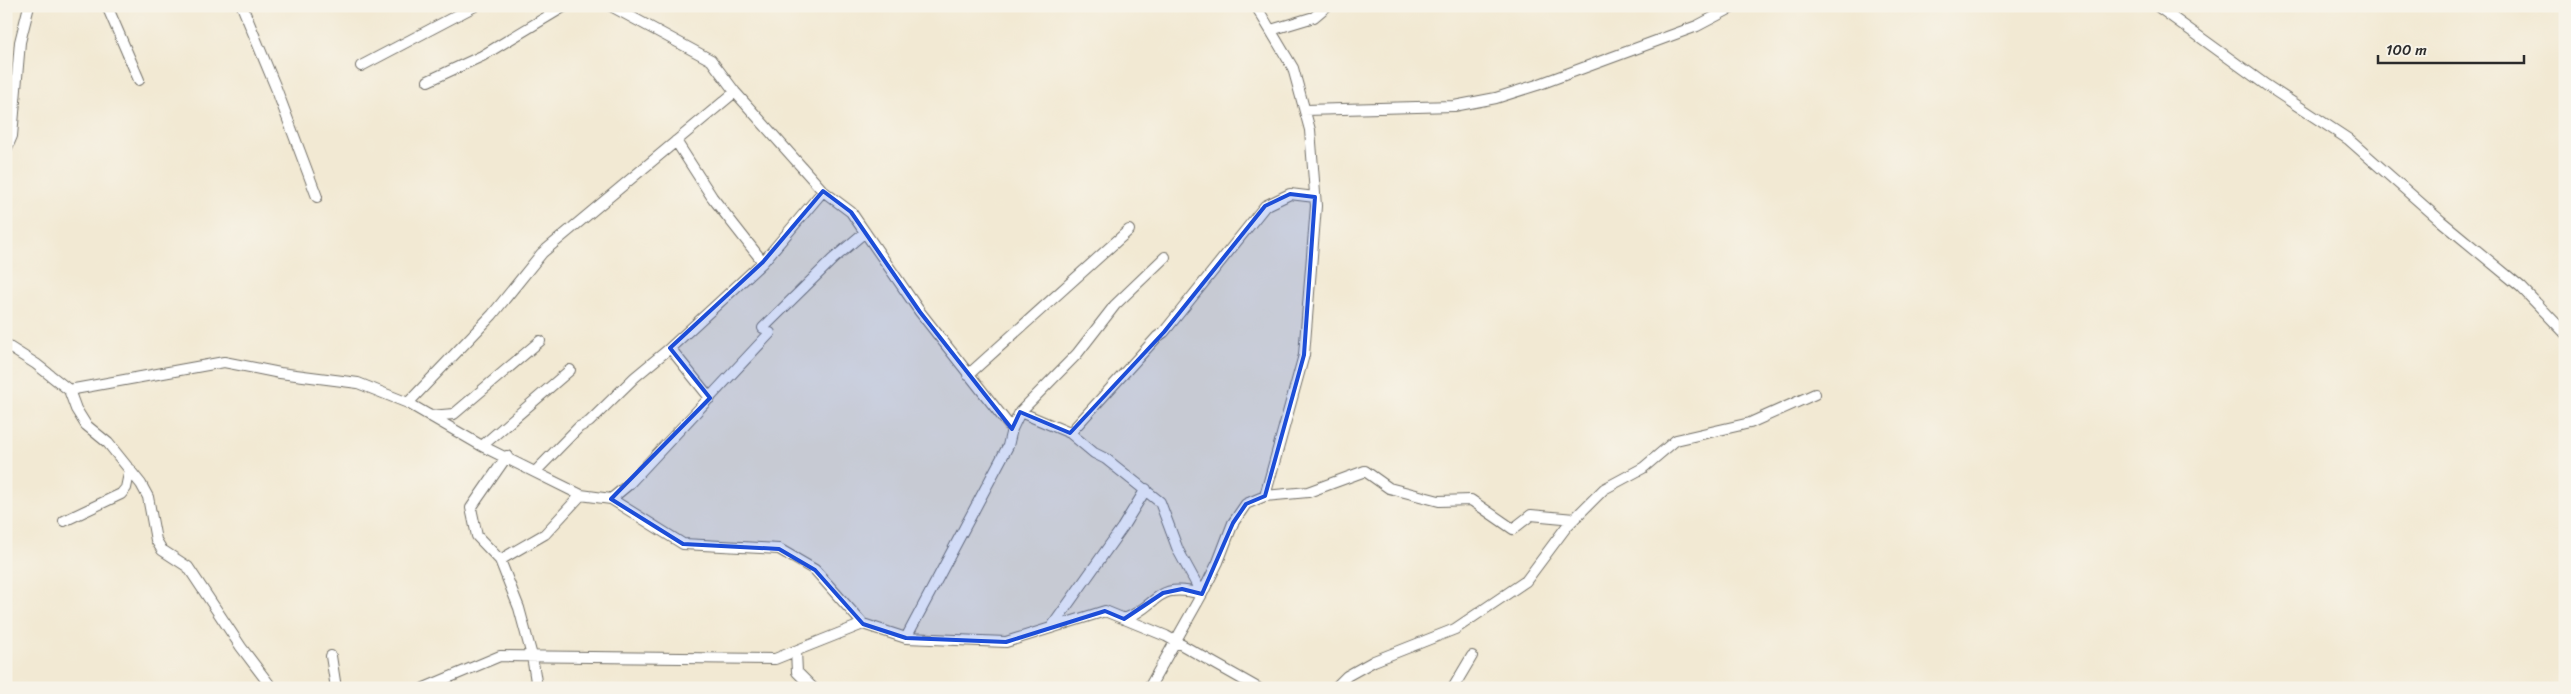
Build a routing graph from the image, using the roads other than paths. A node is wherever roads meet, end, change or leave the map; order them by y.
1 (29, 6) edge
2 (107, 6) edge
3 (242, 6) edge
4 (475, 6) edge
5 (565, 6) edge
6 (611, 6) edge
7 (1256, 6) edge
8 (1327, 6) edge
9 (1735, 6) edge
10 (2157, 6) edge
11 (1271, 30) junction
12 (360, 66) dead end
13 (139, 80) dead end
14 (428, 82) dead end
15 (735, 92) junction
16 (1305, 110) junction
17 (676, 141) junction
18 (6, 150) edge
19 (823, 191) junction
20 (316, 197) dead end
21 (1315, 197) junction
22 (1128, 230) dead end
23 (865, 232) junction
24 (1165, 256) dead end
25 (763, 262) junction
26 (2565, 333) edge
27 (540, 341) dead end
28 (6, 345) edge
29 (670, 348) junction
30 (570, 370) dead end
31 (968, 375) junction
32 (69, 390) junction
33 (1815, 394) dead end
34 (710, 398) junction
35 (408, 403) junction
36 (1020, 412) junction
37 (430, 416) junction
38 (1012, 429) junction
39 (1070, 433) junction
40 (482, 446) junction
41 (507, 456) junction
42 (130, 469) junction
43 (535, 472) junction
44 (1146, 489) junction
45 (582, 495) junction
46 (1265, 496) junction
47 (611, 499) junction
48 (1574, 519) junction
49 (64, 521) dead end
50 (500, 560) junction
51 (1202, 594) junction
52 (1124, 619) junction
53 (863, 624) junction
54 (1051, 628) junction
55 (906, 638) junction
56 (1176, 641) junction
57 (796, 651) junction
58 (331, 656) dead end
59 (532, 656) junction
60 (1472, 656) dead end
61 (272, 688) edge
62 (336, 688) edge
63 (424, 688) edge
64 (537, 688) edge
65 (813, 688) edge
66 (1149, 688) edge
67 (1258, 688) edge
68 (1335, 688) edge
69 (1453, 688) edge

1 - 18 street
2 - 13 street
3 - 20 street
4 - 12 street
5 - 14 street
6 - 15 street
7 - 11 street
8 - 11 street
9 - 16 street
10 - 26 street
11 - 16 street
15 - 17 street
15 - 19 street
16 - 21 street
17 - 25 street
17 - 35 street
19 - 23 street
19 - 25 street
21 - 39 street
21 - 46 street
22 - 31 street
23 - 31 street
23 - 34 street
24 - 36 street
25 - 29 street
27 - 37 street
28 - 32 street
29 - 34 street
29 - 43 street
30 - 40 street
31 - 38 street
32 - 35 street
32 - 42 street
33 - 48 street
34 - 47 street
35 - 37 street
36 - 38 street
36 - 39 street
37 - 40 street
38 - 55 street
39 - 44 street
40 - 41 street
41 - 43 street
41 - 50 street
42 - 49 street
42 - 61 street
43 - 45 street
44 - 51 street
44 - 54 street
45 - 47 street
45 - 50 street
46 - 48 street
46 - 51 street
47 - 53 street
48 - 68 street
50 - 59 street
51 - 52 street
51 - 56 street
52 - 54 street
52 - 56 street
53 - 55 street
53 - 57 street
54 - 55 street
56 - 66 street
56 - 67 street
57 - 59 street
57 - 65 street
58 - 62 street
59 - 63 street
59 - 64 street
60 - 69 street

